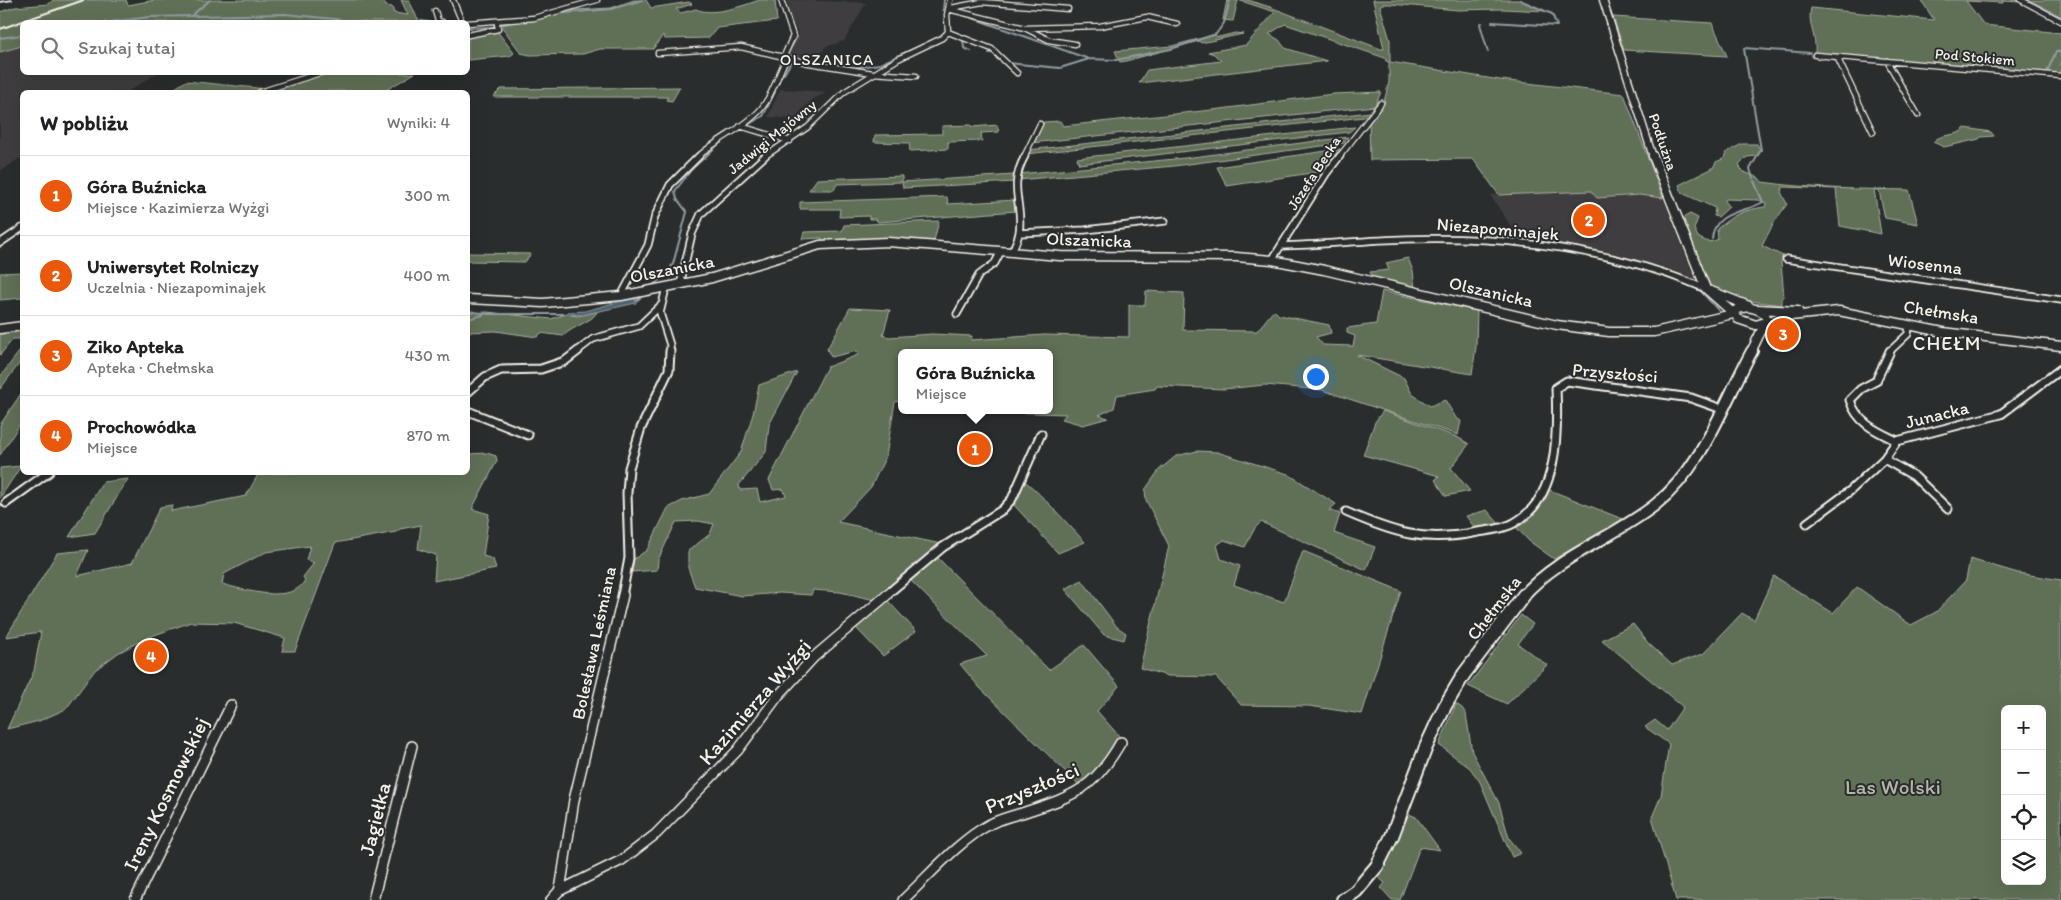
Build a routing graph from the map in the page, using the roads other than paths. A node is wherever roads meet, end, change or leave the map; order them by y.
1 (453, 0) edge
2 (597, 0) edge
3 (781, 0) edge
4 (950, 0) edge
5 (1603, 0) edge
6 (2021, 0) edge
7 (948, 9) junction
8 (1068, 9) dead end
9 (435, 10) dead end
10 (438, 20) edge
11 (461, 20) edge
12 (2061, 21) edge
13 (470, 23) edge
14 (498, 23) junction
15 (1178, 24) dead end
16 (1025, 28) junction
17 (948, 32) junction
18 (470, 35) edge
19 (1076, 44) dead end
20 (658, 52) dead end
21 (1815, 55) dead end
22 (1837, 57) junction
23 (786, 59) junction
24 (1887, 61) junction
25 (872, 73) junction
26 (1017, 73) dead end
27 (314, 75) edge
28 (916, 76) dead end
29 (2061, 76) edge
30 (266, 90) edge
31 (1381, 103) dead end
32 (1918, 115) dead end
33 (1040, 124) dead end
34 (740, 126) junction
35 (1873, 132) dead end
36 (776, 137) junction
37 (790, 141) junction
38 (777, 148) junction
39 (1165, 221) dead end
40 (20, 229) edge
41 (1018, 233) junction
42 (0, 243) edge
43 (1281, 246) junction
44 (1001, 251) junction
45 (1012, 252) junction
46 (1786, 259) dead end
47 (1272, 260) junction
48 (680, 286) junction
49 (666, 288) junction
50 (1706, 288) junction
51 (621, 296) junction
52 (470, 300) edge
53 (2061, 300) edge
54 (660, 306) junction
55 (1754, 308) junction
56 (1816, 312) junction
57 (957, 314) dead end
58 (1735, 315) junction
59 (1766, 322) junction
60 (1748, 323) junction
61 (20, 326) edge
62 (1909, 326) junction
63 (0, 329) edge
64 (1761, 335) junction
65 (2061, 346) edge
66 (2061, 369) edge
67 (470, 390) edge
68 (1722, 409) junction
69 (470, 412) edge
70 (1041, 434) dead end
71 (528, 435) dead end
72 (1897, 441) junction
73 (1884, 459) junction
74 (45, 475) edge
75 (6, 503) dead end
76 (1948, 509) dead end
77 (1346, 512) dead end
78 (1807, 523) dead end
79 (231, 705) dead end
80 (1121, 742) dead end
81 (412, 746) dead end
82 (559, 891) junction
83 (135, 900) edge
84 (373, 900) edge
85 (551, 900) edge
86 (903, 900) edge
87 (1343, 900) edge

1 - 11 street
2 - 14 street
3 - 23 street
4 - 7 street
5 - 50 street, Podłużna
6 - 12 street
7 - 8 street
7 - 16 street
7 - 17 street
9 - 10 street
13 - 14 street
14 - 18 street
15 - 16 street
16 - 19 street
17 - 25 street, Jadwigi Majówny
17 - 26 street
20 - 23 street
21 - 22 street, Pod Stokiem
22 - 24 street, Pod Stokiem
22 - 35 street
23 - 25 street
23 - 34 street
24 - 29 street, Pod Stokiem
24 - 32 street
25 - 28 street
25 - 37 street, Jadwigi Majówny
27 - 30 street
31 - 43 street, Józefa Becka
33 - 41 street
34 - 36 street
34 - 51 street
36 - 37 street
36 - 38 street
37 - 38 street, Jadwigi Majówny
38 - 48 street, Jadwigi Majówny
39 - 41 street
40 - 42 street
41 - 45 street
43 - 47 street, Józefa Becka
43 - 50 street, Niezapominajek
44 - 45 street, Olszanicka
44 - 48 street, Olszanicka
44 - 57 street
45 - 47 street, Olszanicka
46 - 53 street, Wiosenna
47 - 58 street, Olszanicka
48 - 49 street, Olszanicka
49 - 51 street, Olszanicka
49 - 54 street
50 - 55 street
50 - 58 street, Podłużna
51 - 52 street, Olszanicka
54 - 67 street
54 - 82 street, Bolesława Leśmiana
55 - 56 street, Chełmska
55 - 58 street
55 - 59 street
56 - 59 street, Chełmska
56 - 62 street, Chełmska
58 - 60 street
59 - 60 street
59 - 64 street, Chełmska
60 - 64 street
61 - 63 street
62 - 65 street, Chełmska
62 - 72 street
64 - 68 street, Chełmska
66 - 72 street, Junacka
68 - 77 street, Przyszłości
68 - 87 street, Chełmska
69 - 71 street
70 - 82 street, Kazimierza Wyżgi
72 - 73 street, Junacka
73 - 76 street
73 - 78 street, Junacka
74 - 75 street
79 - 83 street, Ireny Kosmowskiej
80 - 86 street, Przyszłości
81 - 84 street, Jagiełka
82 - 85 street

